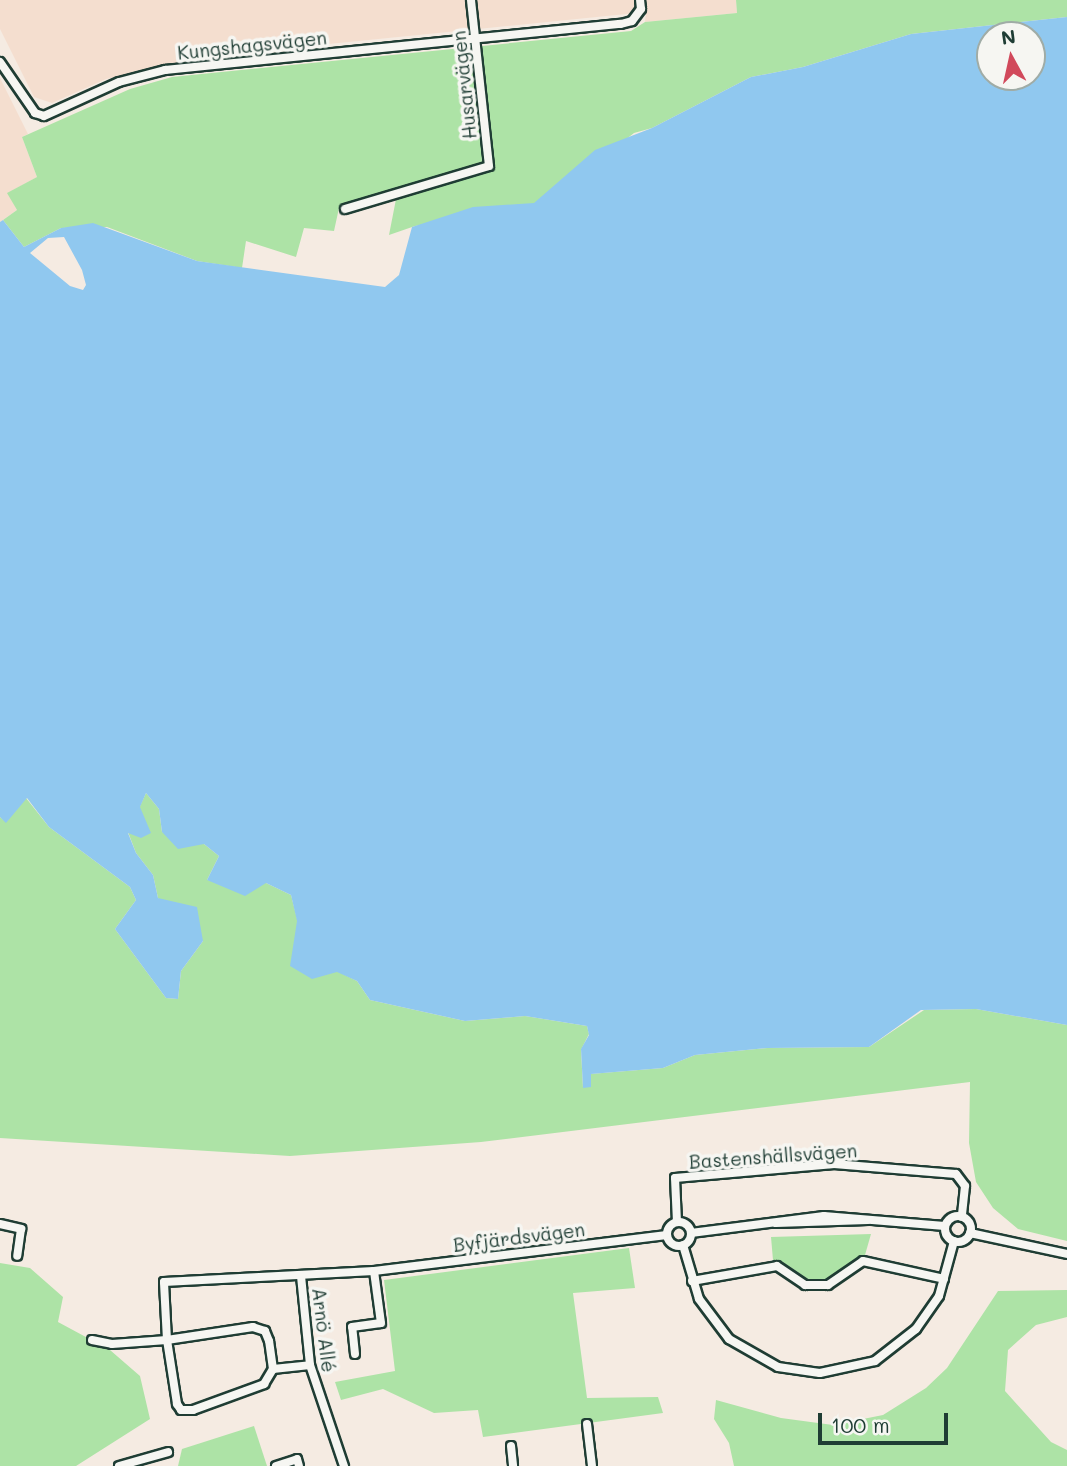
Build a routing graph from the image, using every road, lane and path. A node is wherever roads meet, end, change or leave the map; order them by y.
1 (471, 0) edge
2 (640, 0) edge
3 (476, 39) junction
4 (0, 62) edge
5 (345, 209) dead end
6 (962, 1217) junction
7 (677, 1223) junction
8 (0, 1224) edge
9 (945, 1226) junction
10 (691, 1233) junction
11 (970, 1233) junction
12 (667, 1236) junction
13 (954, 1241) junction
14 (683, 1245) junction
15 (1067, 1254) edge
16 (17, 1256) dead end
17 (374, 1271) junction
18 (301, 1276) junction
19 (944, 1279) junction
20 (692, 1281) junction
21 (92, 1340) dead end
22 (167, 1340) junction
23 (355, 1354) dead end
24 (310, 1365) junction
25 (273, 1369) junction
26 (587, 1424) dead end
27 (510, 1446) dead end
28 (168, 1452) dead end
29 (119, 1466) edge
30 (276, 1466) edge
31 (299, 1466) edge
32 (344, 1466) edge
33 (513, 1466) edge
34 (592, 1466) edge

1 - 3 street, Husarvägen
2 - 3 street, Kungshagsvägen
3 - 4 street, Kungshagsvägen
3 - 5 street, Husarvägen
6 - 7 street, Bastenshällsvägen
6 - 9 street
6 - 11 street
7 - 10 street
7 - 12 street
8 - 16 street
9 - 10 street
9 - 13 street
10 - 14 street
11 - 13 street
11 - 15 street
12 - 14 street
12 - 17 street, Byfjärdsvägen
13 - 19 street
14 - 20 street
17 - 18 street, Byfjärdsvägen
17 - 23 street
18 - 22 street, Byfjärdsvägen
18 - 24 street, Arnö Allé
19 - 20 street
19 - 20 street
21 - 22 street
22 - 25 street
22 - 25 street
24 - 25 street
24 - 32 street, Arnö Allé
26 - 34 street
27 - 33 street
28 - 29 street
30 - 31 street

